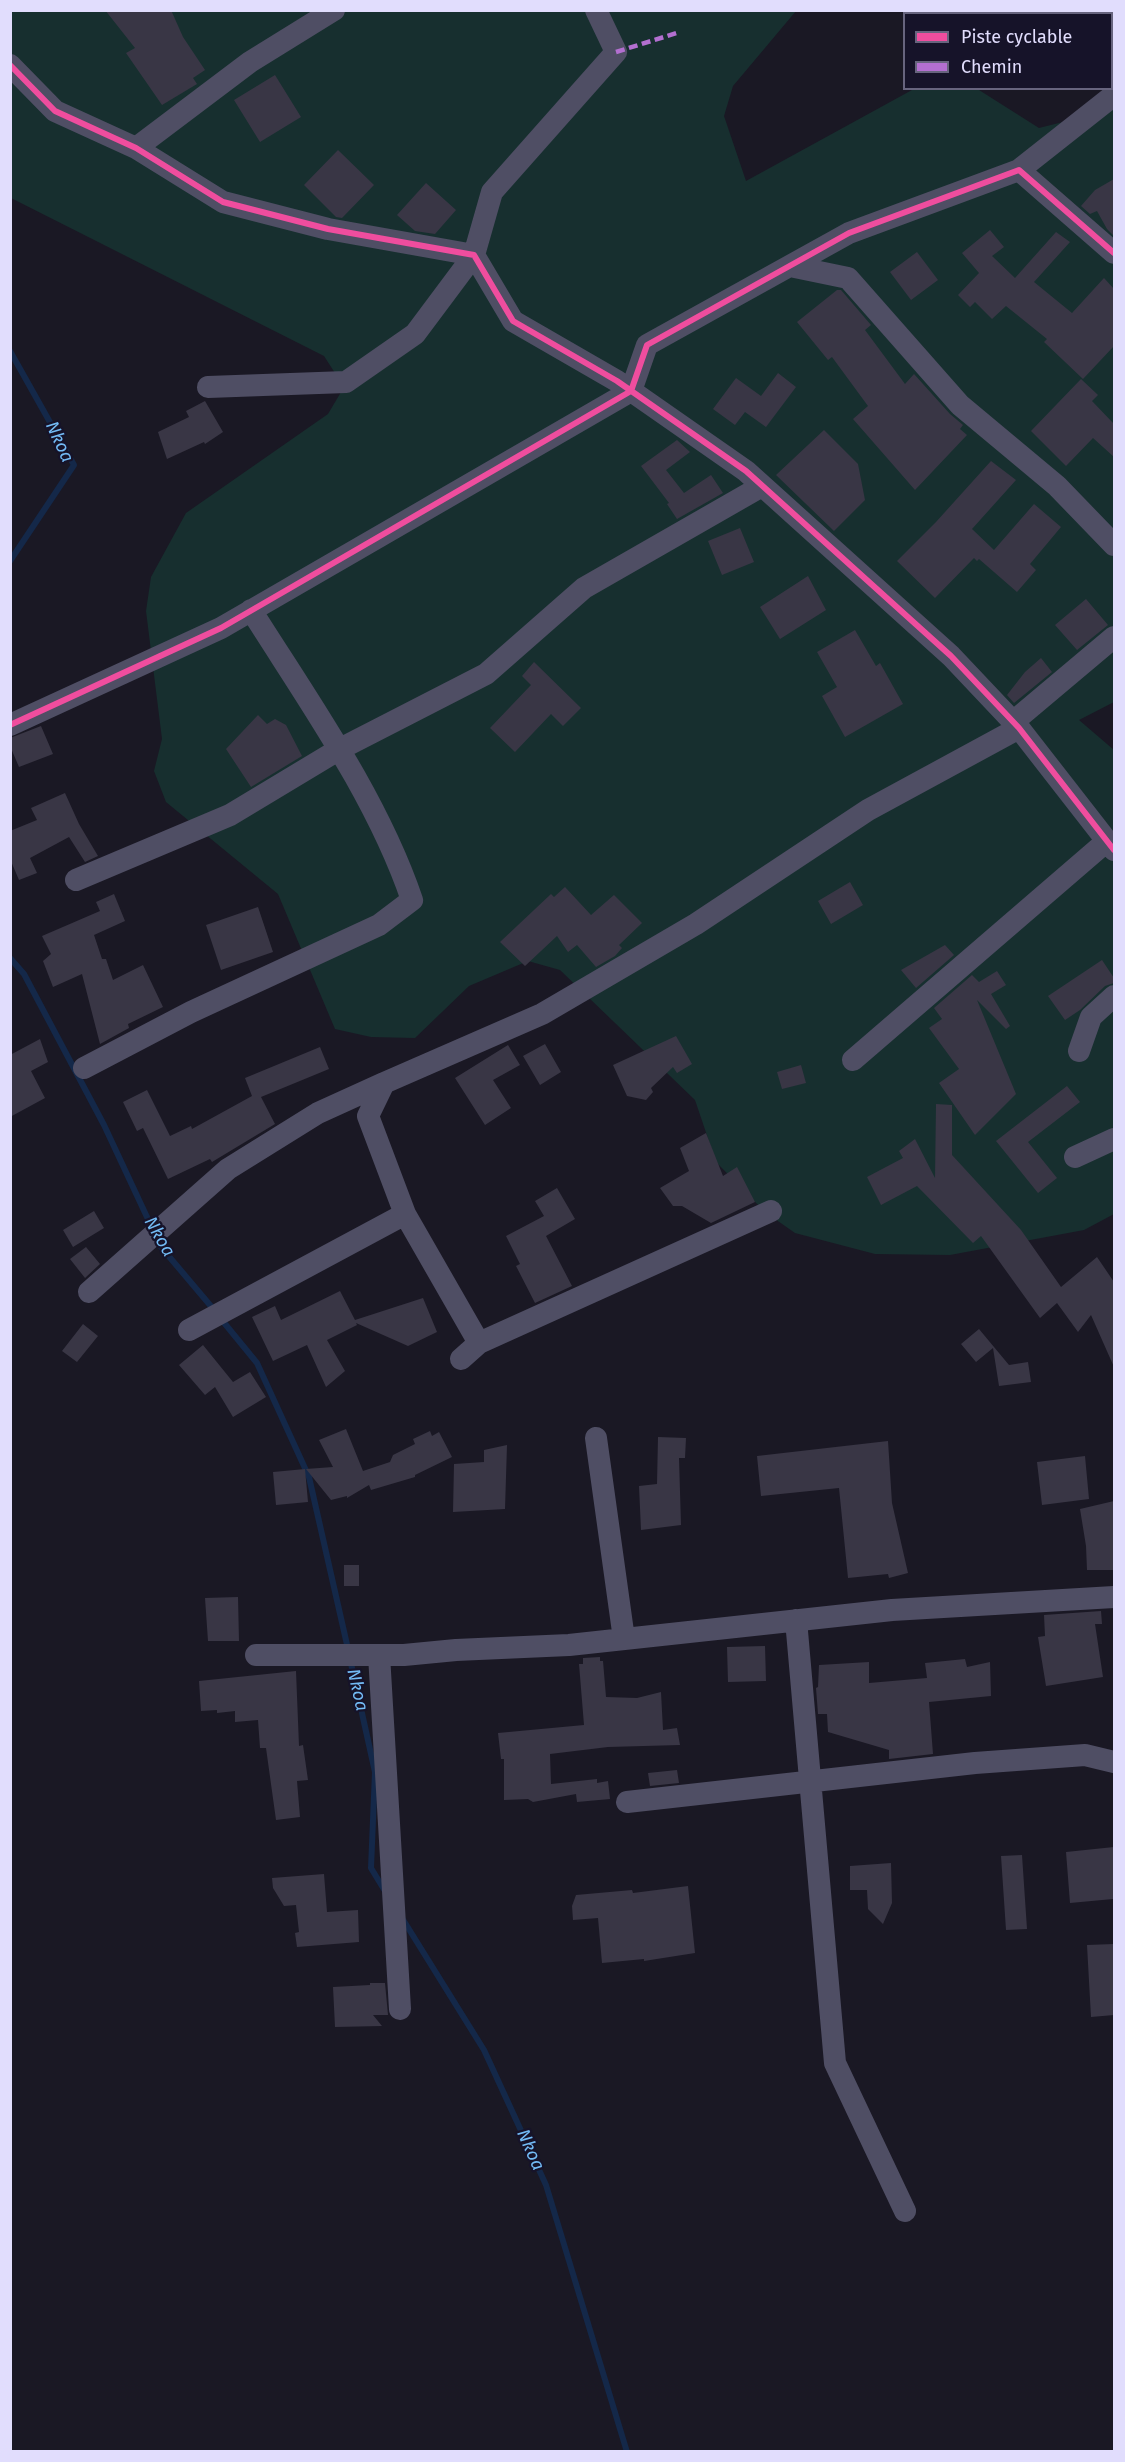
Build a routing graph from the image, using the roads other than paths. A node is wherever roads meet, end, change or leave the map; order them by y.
1 (334, 10) edge
2 (596, 10) edge
3 (10, 65) edge
4 (1114, 95) edge
5 (136, 148) junction
6 (1019, 170) junction
7 (1112, 247) edge
8 (474, 255) junction
9 (790, 266) junction
10 (208, 387) dead end
11 (631, 391) junction
12 (762, 486) junction
13 (1114, 545) edge
14 (251, 610) junction
15 (1114, 637) edge
16 (10, 725) edge
17 (1016, 725) junction
18 (338, 750) junction
19 (1111, 845) edge
20 (76, 880) dead end
21 (1114, 996) edge
22 (1079, 1051) dead end
23 (853, 1060) dead end
24 (84, 1068) dead end
25 (384, 1083) junction
26 (1114, 1139) edge
27 (1075, 1157) dead end
28 (771, 1211) dead end
29 (405, 1215) junction
30 (89, 1292) dead end
31 (189, 1330) dead end
32 (479, 1342) junction
33 (461, 1359) dead end
34 (596, 1438) dead end
35 (1114, 1597) edge
36 (796, 1620) junction
37 (624, 1639) junction
38 (256, 1655) dead end
39 (379, 1655) junction
40 (1114, 1762) edge
41 (810, 1781) junction
42 (627, 1802) dead end
43 (400, 2009) dead end
44 (905, 2211) dead end

1 - 5 street
2 - 8 street
3 - 5 street
4 - 6 street
5 - 8 street
6 - 7 street
6 - 9 street
8 - 10 street
8 - 11 street
9 - 11 street
9 - 13 street
11 - 12 street
11 - 14 street
12 - 17 street
12 - 18 street
14 - 16 street
14 - 18 street
15 - 17 street
17 - 19 street
17 - 25 street
18 - 20 street
18 - 24 street
19 - 23 street
21 - 22 street
25 - 29 street
25 - 30 street
26 - 27 street
28 - 32 street
29 - 31 street
29 - 32 street
32 - 33 street
34 - 37 street
35 - 36 street
36 - 37 street
36 - 41 street
37 - 39 street
38 - 39 street
39 - 43 street
40 - 41 street
41 - 42 street
41 - 44 street

